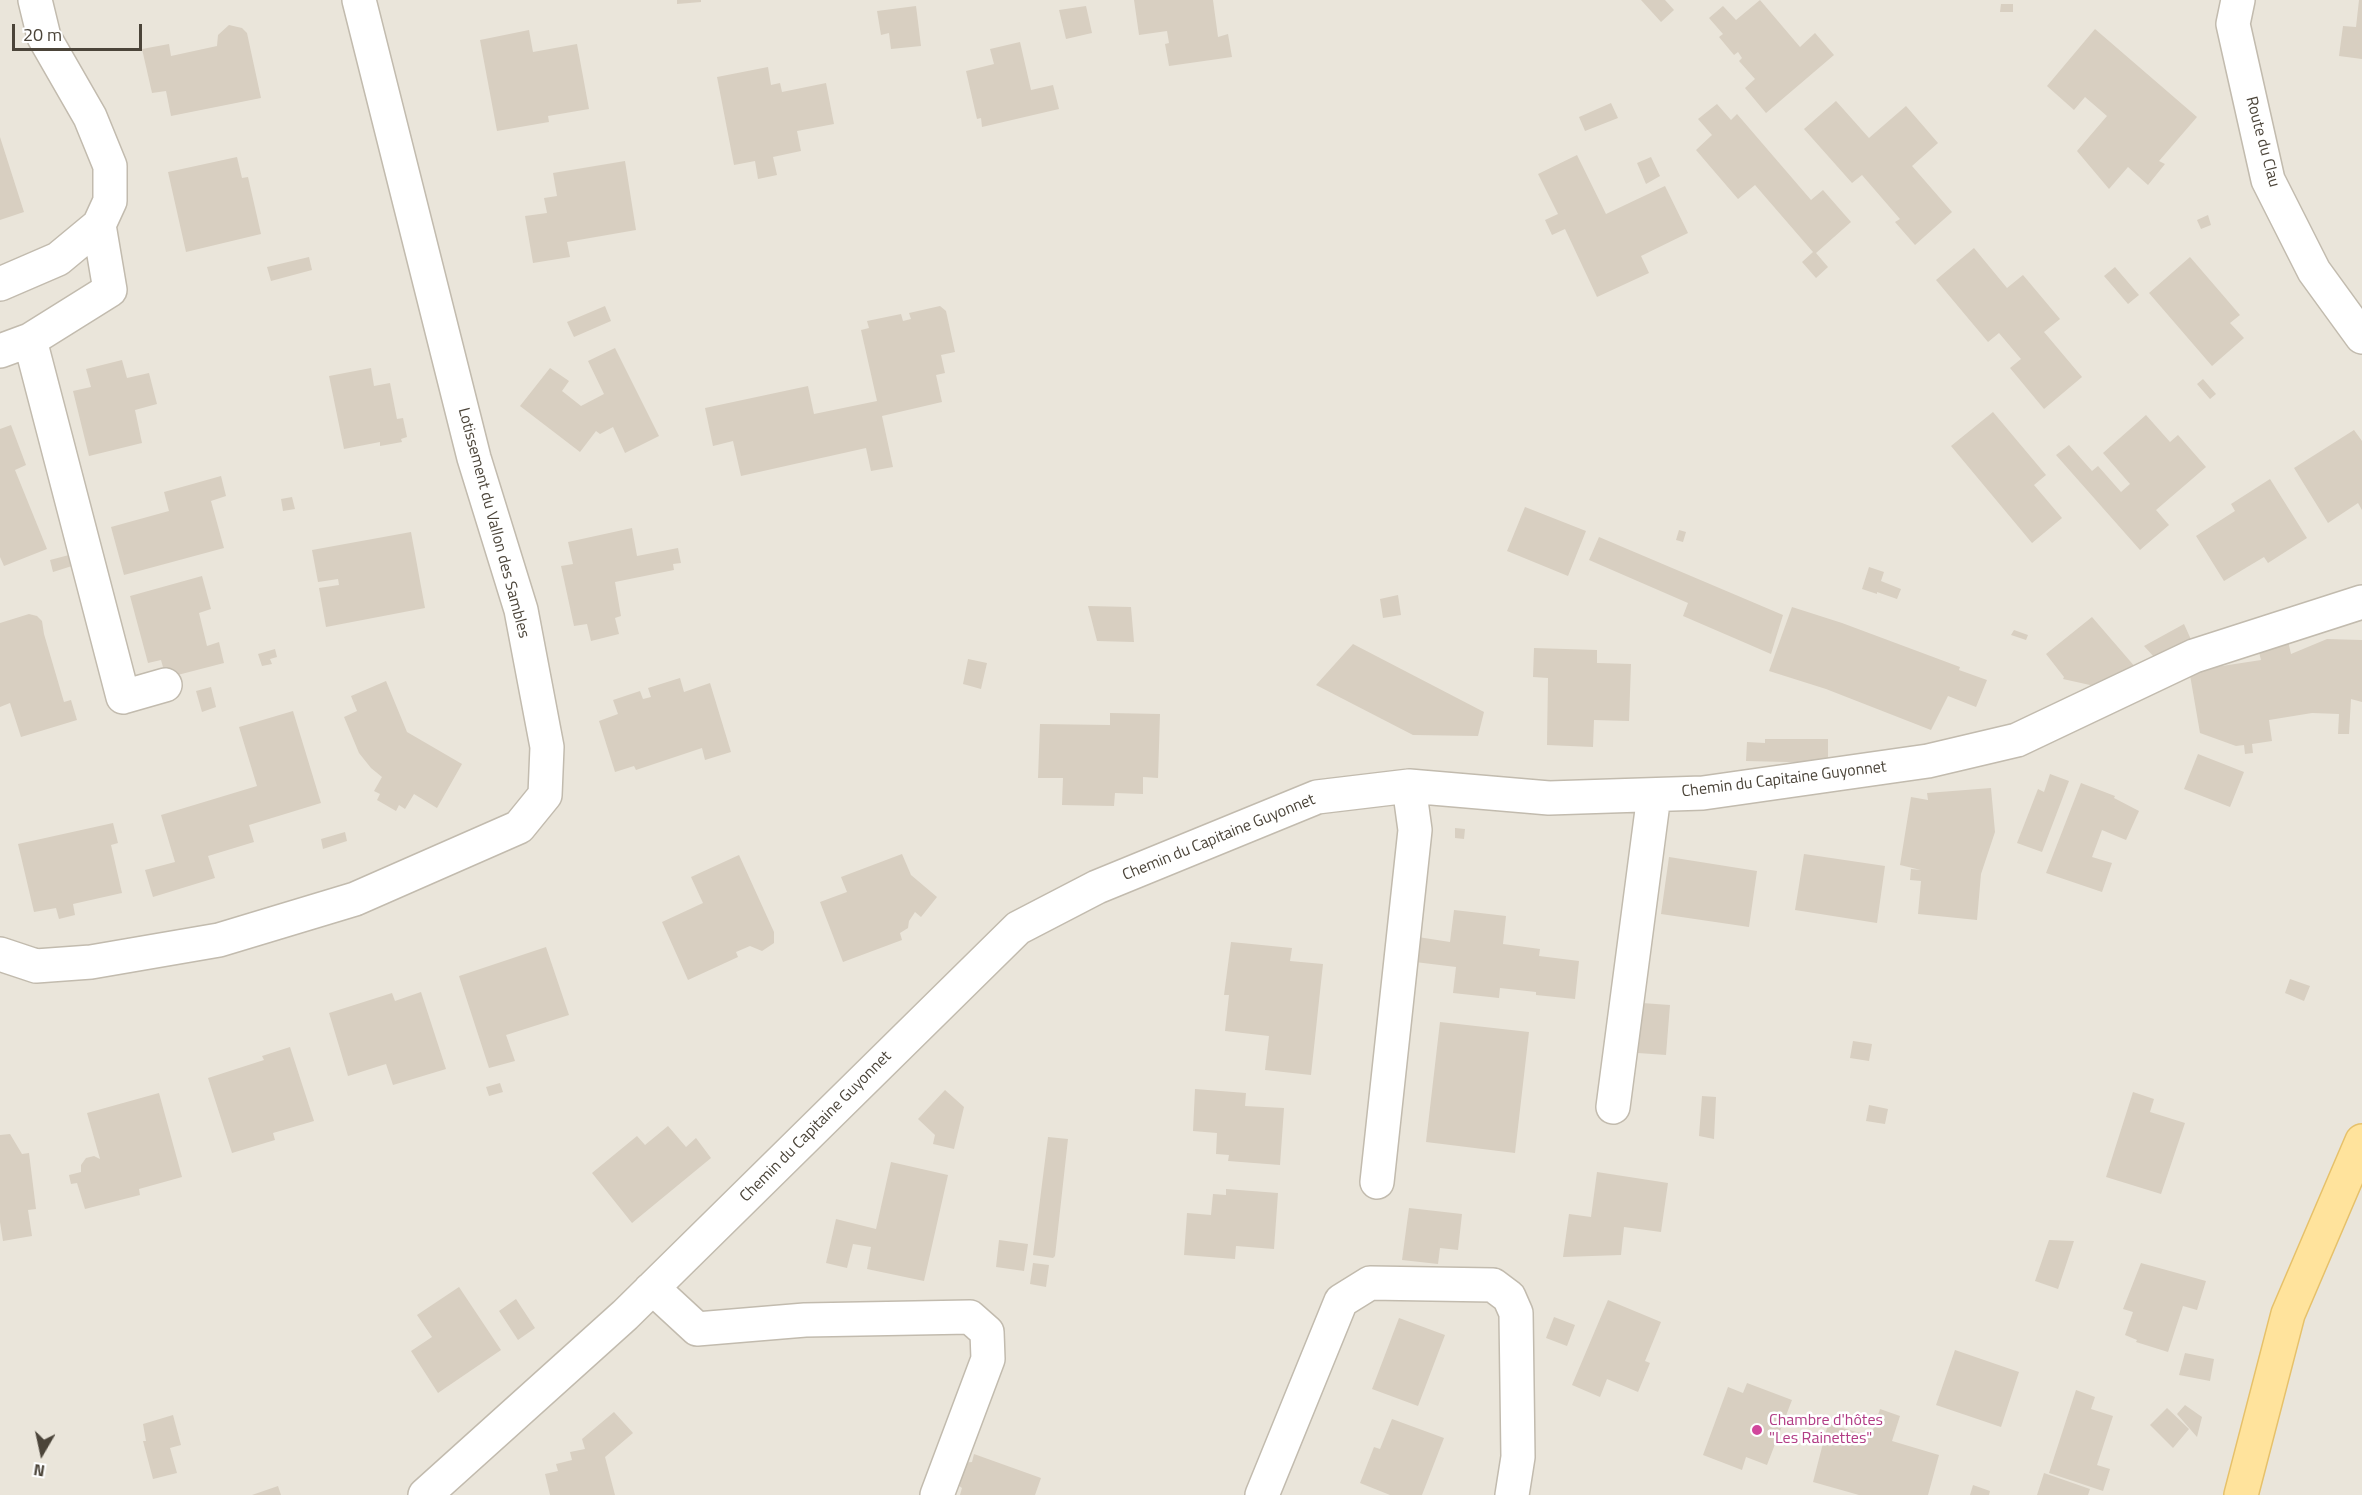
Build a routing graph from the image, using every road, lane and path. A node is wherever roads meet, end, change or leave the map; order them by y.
1 (35, 0) edge
2 (359, 0) edge
3 (2238, 0) edge
4 (99, 225) junction
5 (0, 284) edge
6 (2361, 336) edge
7 (30, 340) junction
8 (0, 351) edge
9 (2362, 602) edge
10 (165, 685) dead end
11 (1409, 786) junction
12 (1654, 795) junction
13 (0, 954) edge
14 (1613, 1107) dead end
15 (2362, 1141) edge
16 (1377, 1182) dead end
17 (650, 1290) junction
18 (426, 1495) edge
19 (937, 1495) edge
20 (1262, 1495) edge
21 (1512, 1495) edge
22 (2241, 1495) edge

1 - 4 street
2 - 13 street, Lotissement du Vallon des Sambles
3 - 6 street, Route du Clau
4 - 5 street
4 - 7 street
7 - 8 street
7 - 10 street
9 - 12 street, Chemin du Capitaine Guyonnet
11 - 12 street, Chemin du Capitaine Guyonnet
11 - 16 street
11 - 17 street, Chemin du Capitaine Guyonnet
12 - 14 street
15 - 22 main road
17 - 18 street, Chemin du Capitaine Guyonnet
17 - 19 street
20 - 21 street

